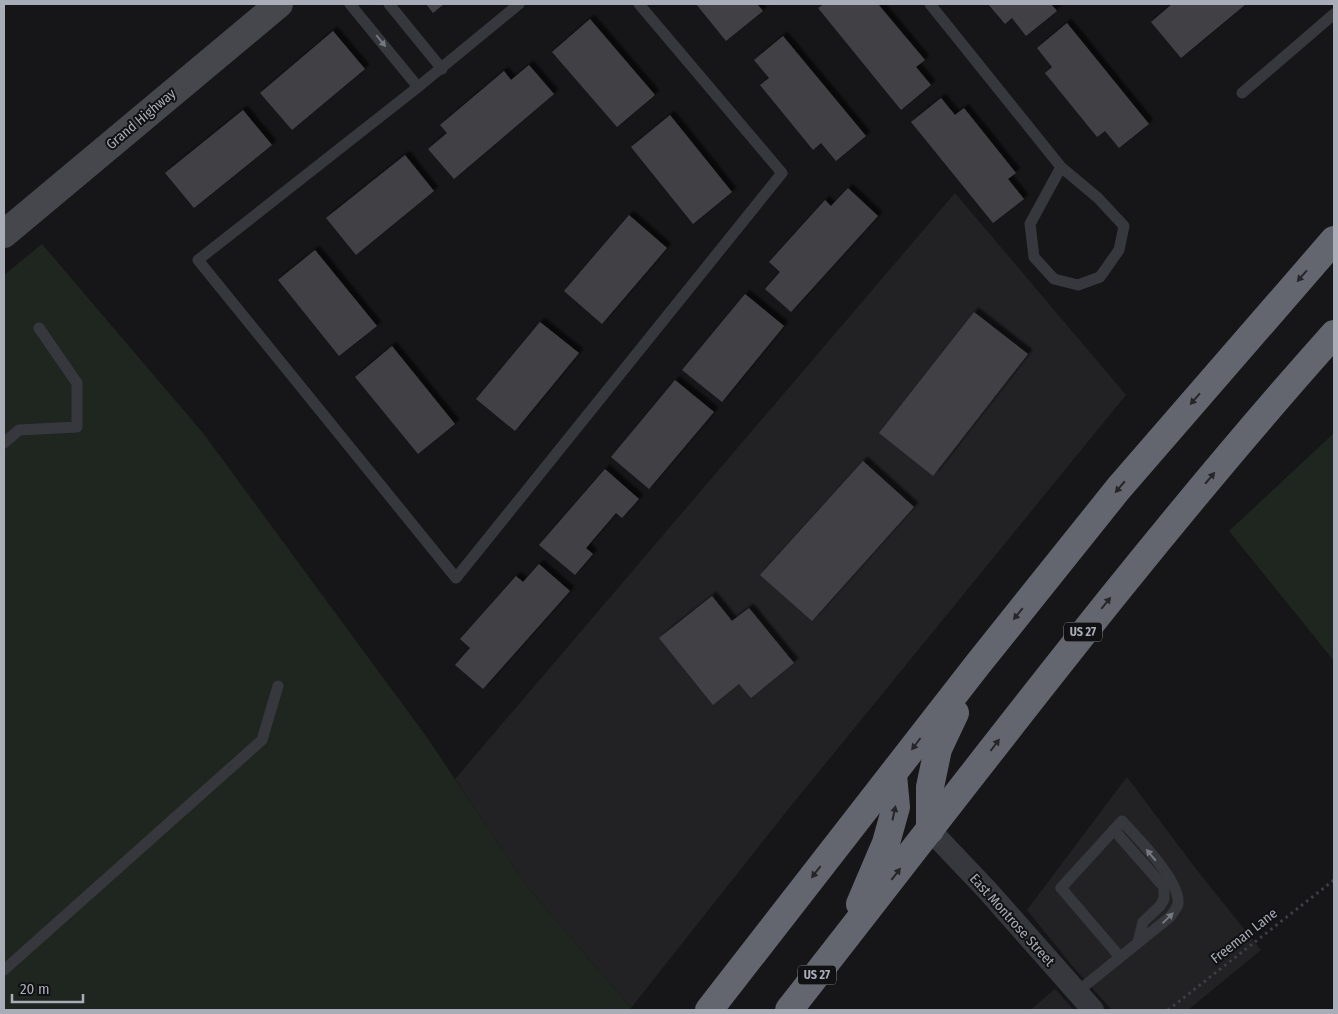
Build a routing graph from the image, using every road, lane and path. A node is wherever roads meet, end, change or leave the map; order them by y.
1 (279, 4) edge
2 (350, 4) edge
3 (390, 4) edge
4 (519, 4) edge
5 (638, 4) edge
6 (930, 4) edge
7 (1334, 14) edge
8 (442, 69) junction
9 (418, 87) junction
10 (1242, 92) dead end
11 (1061, 167) junction
12 (4, 234) edge
13 (1334, 240) edge
14 (39, 328) dead end
15 (1334, 334) edge
16 (4, 443) edge
17 (978, 664) junction
18 (278, 686) dead end
19 (893, 775) junction
20 (930, 830) junction
21 (1334, 880) edge
22 (844, 940) junction
23 (1120, 957) junction
24 (4, 970) edge
25 (1077, 992) junction
26 (708, 1010) edge
27 (789, 1010) edge
28 (1093, 1010) edge
29 (1168, 1010) edge

1 - 12 street, Grand Highway
2 -> 9 lane
3 - 8 lane
4 - 8 lane
5 - 9 lane
6 - 11 lane
7 - 10 lane
8 - 9 lane
11 - 11 lane
13 -> 17 highway
14 - 16 lane
20 -> 15 highway, US 27
17 -> 19 highway
17 - 20 highway
18 - 24 lane
22 -> 19 highway
19 -> 26 highway
22 -> 20 highway, US 27
20 - 25 street, East Montrose Street
21 - 29 path, Freeman Lane
22 - 27 highway, US 27
23 -> 23 lane
23 - 25 lane
25 - 28 street, East Montrose Street

